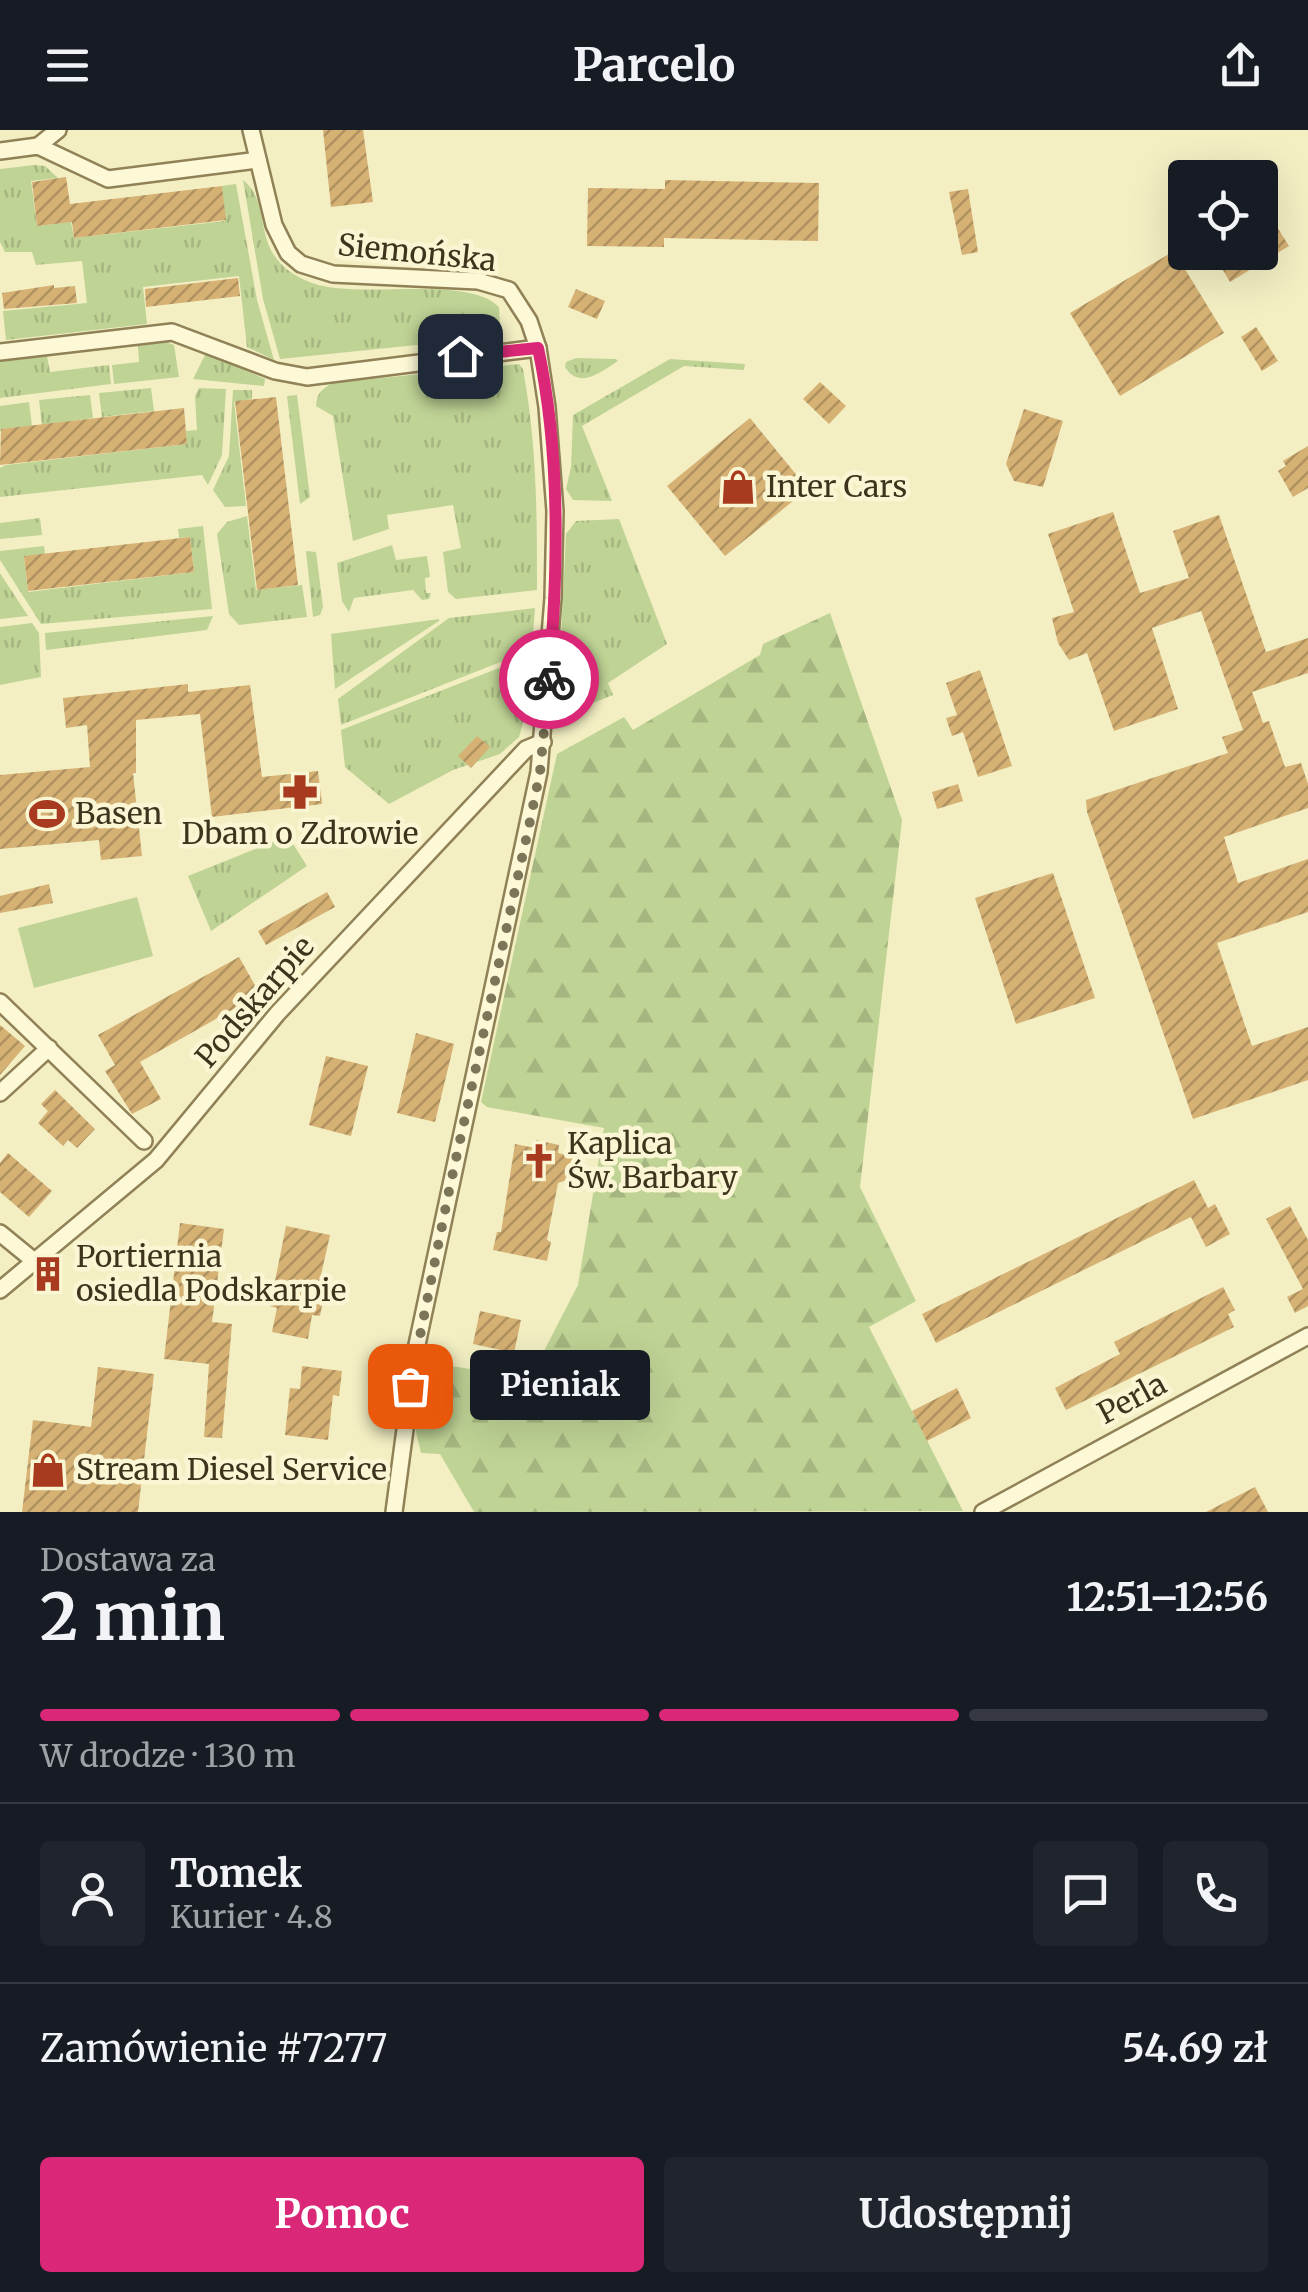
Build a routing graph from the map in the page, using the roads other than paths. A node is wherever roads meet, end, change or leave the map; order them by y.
1 (58, 130) edge
2 (251, 130) edge
3 (38, 146) junction
4 (0, 151) edge
5 (258, 160) junction
6 (538, 348) junction
7 (0, 352) edge
8 (544, 742) junction
9 (0, 1002) edge
10 (48, 1048) junction
11 (0, 1093) edge
12 (144, 1140) dead end
13 (0, 1232) edge
14 (33, 1260) junction
15 (0, 1290) edge
16 (1308, 1336) edge
17 (394, 1512) edge
18 (983, 1512) edge

1 - 3 street
2 - 5 street, Siemońska
3 - 4 street
3 - 5 street
5 - 6 street, Siemońska
6 - 7 street
6 - 8 street, Siemońska
8 - 14 street, Podskarpie
8 - 17 street, Siemońska
9 - 10 street
10 - 11 street
10 - 12 street
13 - 14 street
14 - 15 street, Podskarpie
16 - 18 street, Perla

